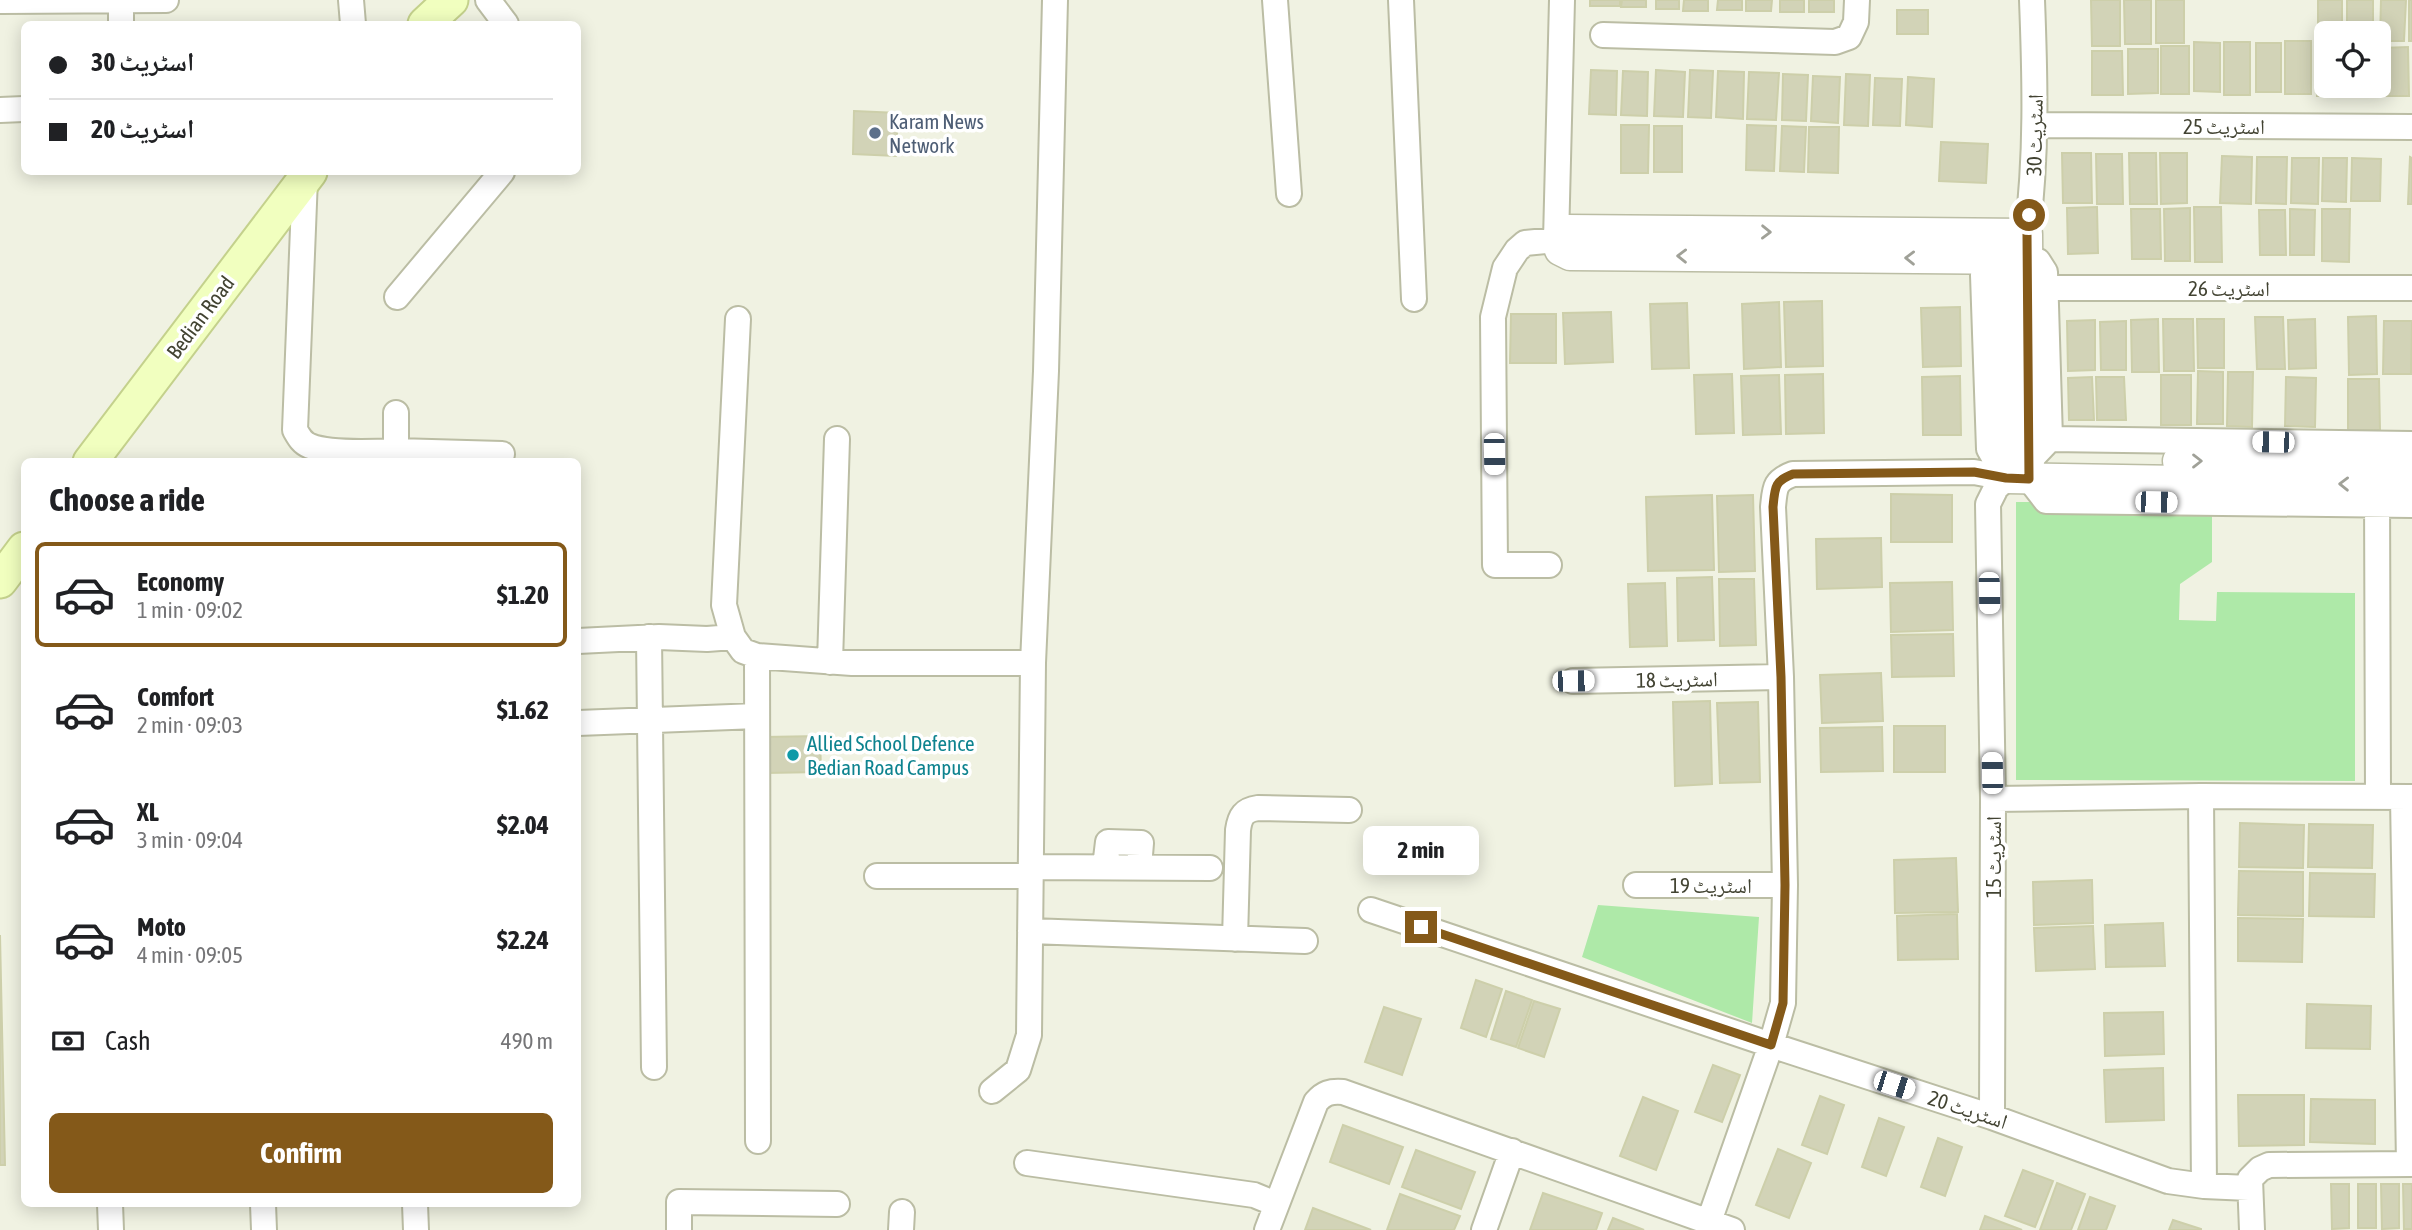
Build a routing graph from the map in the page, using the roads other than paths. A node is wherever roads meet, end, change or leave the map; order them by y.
1 (166, 0) edge
2 (351, 0) edge
3 (451, 0) edge
4 (488, 0) edge
5 (1055, 0) edge
6 (1275, 0) edge
7 (1401, 0) edge
8 (1562, 0) edge
9 (1857, 0) edge
10 (2032, 0) edge
11 (0, 1) edge
12 (121, 1) edge
13 (121, 21) edge
14 (353, 21) edge
15 (428, 21) edge
16 (504, 21) edge
17 (1603, 35) dead end
18 (21, 109) edge
19 (0, 110) edge
20 (2036, 125) junction
21 (2412, 127) edge
22 (307, 175) edge
23 (499, 175) edge
24 (1289, 194) dead end
25 (1556, 240) junction
26 (2008, 252) junction
27 (1950, 271) dead end
28 (2045, 288) junction
29 (2412, 288) edge
30 (397, 297) dead end
31 (1414, 299) dead end
32 (738, 319) dead end
33 (396, 413) dead end
34 (837, 439) dead end
35 (2050, 439) junction
36 (2412, 444) edge
37 (502, 454) dead end
38 (396, 457) edge
39 (93, 458) edge
40 (2412, 463) edge
41 (2017, 470) junction
42 (2412, 485) edge
43 (2377, 495) junction
44 (2412, 505) edge
45 (21, 553) edge
46 (1549, 565) dead end
47 (0, 581) edge
48 (733, 636) junction
49 (649, 637) junction
50 (581, 641) edge
51 (757, 656) junction
52 (830, 662) junction
53 (1032, 663) junction
54 (1781, 677) junction
55 (1573, 681) dead end
56 (757, 716) junction
57 (650, 720) junction
58 (581, 723) edge
59 (2201, 796) junction
60 (2378, 797) junction
61 (2408, 797) edge
62 (1993, 799) junction
63 (1349, 810) dead end
64 (1210, 868) dead end
65 (1031, 872) junction
66 (877, 876) dead end
67 (1636, 885) dead end
68 (1785, 885) junction
69 (1371, 910) dead end
70 (1031, 931) junction
71 (1235, 939) junction
72 (1306, 941) dead end
73 (1771, 1045) junction
74 (654, 1067) dead end
75 (992, 1091) dead end
76 (1992, 1117) junction
77 (758, 1141) dead end
78 (1513, 1151) junction
79 (1027, 1163) dead end
80 (2410, 1164) edge
81 (2204, 1186) junction
82 (2249, 1188) junction
83 (837, 1204) dead end
84 (1276, 1204) junction
85 (110, 1207) edge
86 (264, 1207) edge
87 (415, 1207) edge
88 (1715, 1227) edge
89 (111, 1230) edge
90 (264, 1230) edge
91 (416, 1230) edge
92 (678, 1230) edge
93 (1267, 1230) edge
94 (1484, 1230) edge
95 (2252, 1230) edge

1 - 12 street
2 - 14 street
3 - 15 main road
4 - 16 street
5 - 53 street
6 - 24 street
7 - 31 street
8 - 25 street
9 - 17 street
10 - 20 street, اسٹریٹ 30
11 - 12 street
12 - 13 street
18 - 19 street
20 - 21 street, اسٹریٹ 25
20 - 26 street, اسٹریٹ 30
22 - 38 street
22 - 39 main road, Bedian Road
23 - 30 street
25 - 26 street
25 - 46 street
26 - 27 street
26 - 28 street
26 - 41 street, اسٹریٹ 30
26 - 41 street
28 - 29 street, اسٹریٹ 26
28 - 35 street
32 - 48 street
33 - 38 street
34 - 52 street
35 - 36 street
35 - 41 street, اسٹریٹ 15
37 - 38 street
41 -> 40 street
41 - 43 street
41 - 54 street
41 - 62 street, اسٹریٹ 15
42 - 43 street
43 - 44 street
43 - 60 street
45 - 47 main road
48 - 49 street
48 - 51 street
49 - 50 street
49 - 57 street
51 - 52 street
51 - 56 street
52 - 53 street
53 - 65 street
54 - 55 street, اسٹریٹ 18
54 - 68 street
56 - 57 street
56 - 77 street
57 - 58 street
57 - 74 street
59 - 60 street
59 - 62 street
59 - 81 street
60 - 61 street
61 - 80 street
62 - 76 street, اسٹریٹ 15
63 - 71 street
64 - 65 street
65 - 66 street
65 - 70 street
67 - 68 street, اسٹریٹ 19
68 - 73 street
69 - 73 street, اسٹریٹ 20
70 - 71 street
70 - 75 street
71 - 72 street
73 - 76 street, اسٹریٹ 20
73 - 88 street
76 - 81 street, اسٹریٹ 20
78 - 84 street
78 - 88 street
78 - 94 street
79 - 84 street
80 - 82 street
81 - 82 street, اسٹریٹ 20
82 - 95 street
83 - 92 street
84 - 93 street
85 - 89 street
86 - 90 street
87 - 91 street

